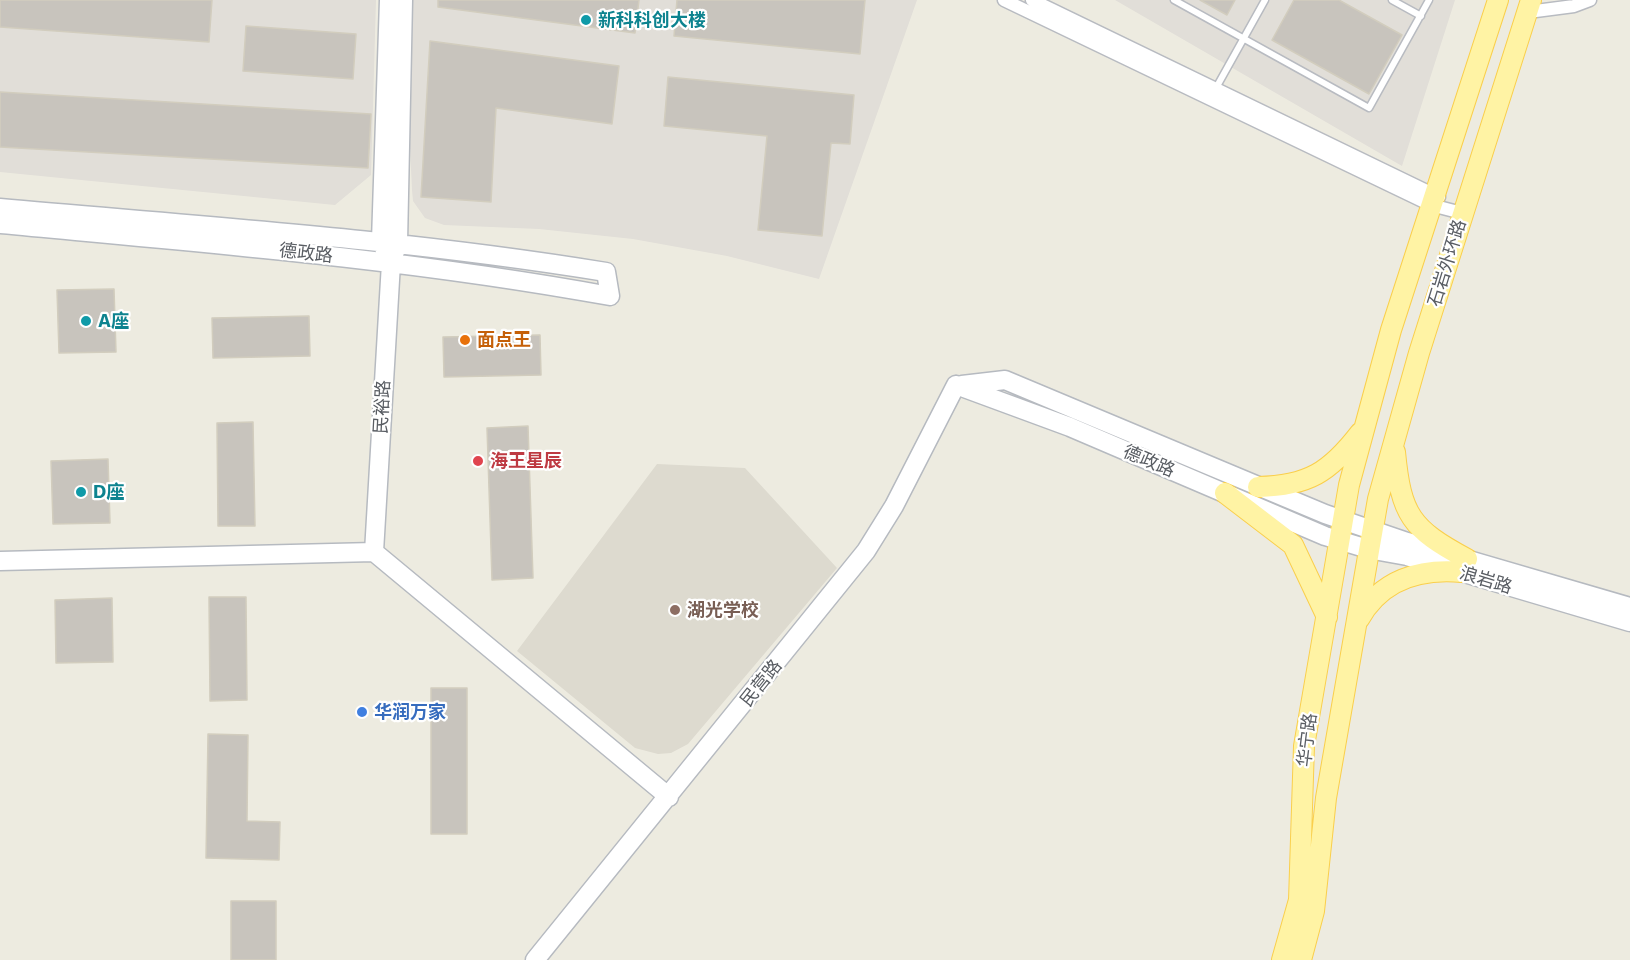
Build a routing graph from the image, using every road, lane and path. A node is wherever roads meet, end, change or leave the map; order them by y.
1 (389, 0) edge
2 (403, 0) edge
3 (1004, 0) edge
4 (1032, 0) edge
5 (1174, 0) edge
6 (1265, 0) edge
7 (1392, 0) edge
8 (1429, 0) edge
9 (1498, 0) edge
10 (1590, 0) edge
11 (1529, 6) edge
12 (1420, 16) junction
13 (1244, 38) junction
14 (1216, 88) junction
15 (1433, 199) junction
16 (0, 208) edge
17 (1462, 213) junction
18 (0, 224) edge
19 (389, 242) junction
20 (391, 263) junction
21 (956, 385) junction
22 (1364, 428) junction
23 (1393, 439) junction
24 (1258, 487) junction
25 (1225, 493) junction
26 (1344, 520) junction
27 (1372, 529) junction
28 (1341, 541) junction
29 (1368, 549) junction
30 (374, 552) junction
31 (0, 561) edge
32 (1464, 566) junction
33 (1630, 607) edge
34 (1327, 617) junction
35 (1630, 622) edge
36 (1357, 624) junction
37 (669, 797) junction
38 (535, 960) edge
39 (1282, 960) edge
40 (1301, 960) edge

1 - 19 main road
2 - 19 main road
3 - 15 street
4 - 14 street
5 - 13 lane
6 - 13 lane
7 - 12 lane
8 - 12 lane
9 - 15 main road, 石岩外环路
10 - 11 street
11 - 17 main road, 石岩外环路
12 - 13 lane
13 - 14 lane
14 - 15 street
15 - 17 street
15 - 22 main road, 石岩外环路
16 - 19 main road, 德政路
17 - 23 main road, 石岩外环路
18 - 20 main road, 德政路
19 - 20 main road
19 - 20 main road, 德政路
20 - 30 main road, 民裕路
21 - 24 main road, 德政路
21 - 25 main road, 德政路
21 - 37 main road, 民营路
22 - 24 main road
22 - 26 main road, 石岩外环路
23 - 27 main road, 石岩外环路
23 - 32 main road
24 - 26 main road, 德政路
25 - 28 main road, 德政路
25 - 34 main road
26 - 27 main road, 浪岩路
26 - 28 main road, 华宁路
27 - 29 main road, 华宁路
27 - 32 main road, 浪岩路
28 - 29 main road, 浪岩路
28 - 34 main road, 华宁路
29 - 32 main road, 浪岩路
29 - 36 main road, 华宁路
30 - 31 main road
30 - 37 main road
32 - 33 main road, 浪岩路
32 - 35 main road, 浪岩路
32 - 36 main road
34 - 39 main road, 华宁路
36 - 40 main road, 华宁路
37 - 38 main road, 民营路

